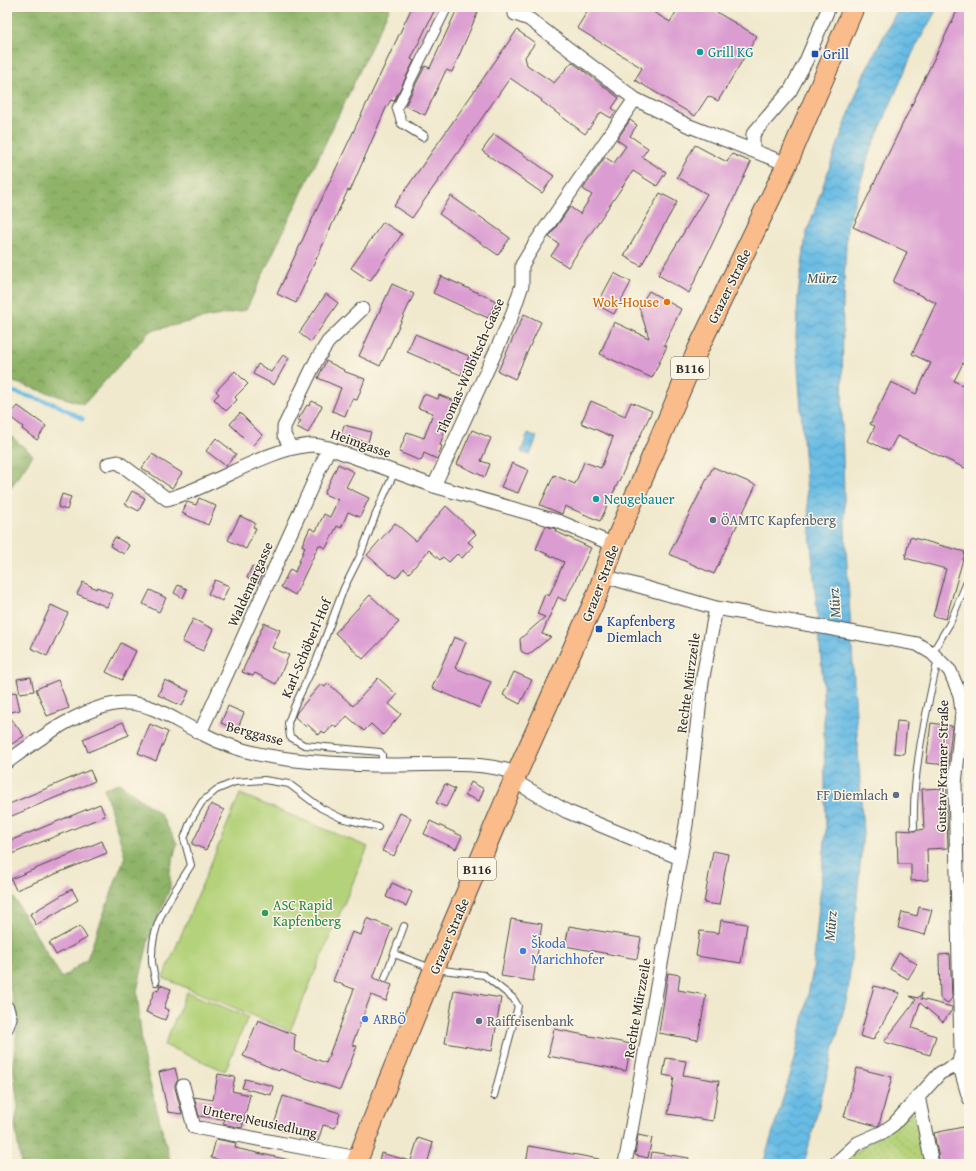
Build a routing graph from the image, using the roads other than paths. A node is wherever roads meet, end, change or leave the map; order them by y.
1 (447, 7) edge
2 (829, 7) edge
3 (854, 7) edge
4 (514, 14) dead end
5 (635, 100) junction
6 (423, 136) dead end
7 (753, 150) junction
8 (787, 164) junction
9 (362, 309) dead end
10 (291, 448) junction
11 (329, 448) junction
12 (108, 464) dead end
13 (395, 471) junction
14 (434, 486) junction
15 (614, 545) junction
16 (604, 576) junction
17 (968, 580) edge
18 (716, 608) junction
19 (935, 656) junction
20 (200, 733) junction
21 (7, 762) edge
22 (382, 765) junction
23 (516, 777) junction
24 (378, 827) dead end
25 (914, 827) dead end
26 (680, 858) junction
27 (404, 926) dead end
28 (394, 954) junction
29 (434, 970) junction
30 (385, 978) dead end
31 (156, 982) dead end
32 (7, 1008) edge
33 (7, 1027) edge
34 (963, 1056) edge
35 (183, 1086) dead end
36 (494, 1096) dead end
37 (918, 1096) junction
38 (969, 1098) edge
39 (357, 1161) edge
40 (625, 1164) edge
41 (835, 1164) edge
42 (932, 1164) edge

1 - 6 street
2 - 7 street
3 - 8 main road, Grazer Straße / B116
4 - 5 street
5 - 7 street
5 - 14 street, Thomas-Wölbitsch-Gasse
7 - 8 street
8 - 15 main road, Grazer Straße / B116
9 - 10 street
10 - 11 street, Heimgasse
10 - 12 street, Heimgasse
11 - 13 street, Heimgasse
11 - 20 street, Waldemargasse
13 - 14 street, Heimgasse
13 - 22 lane, Karl-Schöberl-Hof
14 - 15 street, Heimgasse
15 - 16 main road, Grazer Straße / B116
16 - 18 street, Gustav-Kramer-Straße
16 - 23 main road, Grazer Straße / B116
17 - 19 lane
18 - 19 street, Gustav-Kramer-Straße
18 - 26 street, Rechte Mürzzeile
19 - 25 lane
19 - 34 street, Gustav-Kramer-Straße
20 - 21 street, Berggasse
20 - 22 street, Berggasse
22 - 23 street, Berggasse
23 - 26 street
23 - 29 main road, Grazer Straße / B116
24 - 31 lane
26 - 40 street, Rechte Mürzzeile
27 - 28 lane
28 - 29 lane
28 - 30 lane
29 - 36 lane
29 - 39 main road, Grazer Straße / B116
32 - 33 street
34 - 37 street
34 - 38 street, Gustav-Kramer-Straße
35 - 39 street, Untere Neusiedlung
37 - 41 street
37 - 42 street

